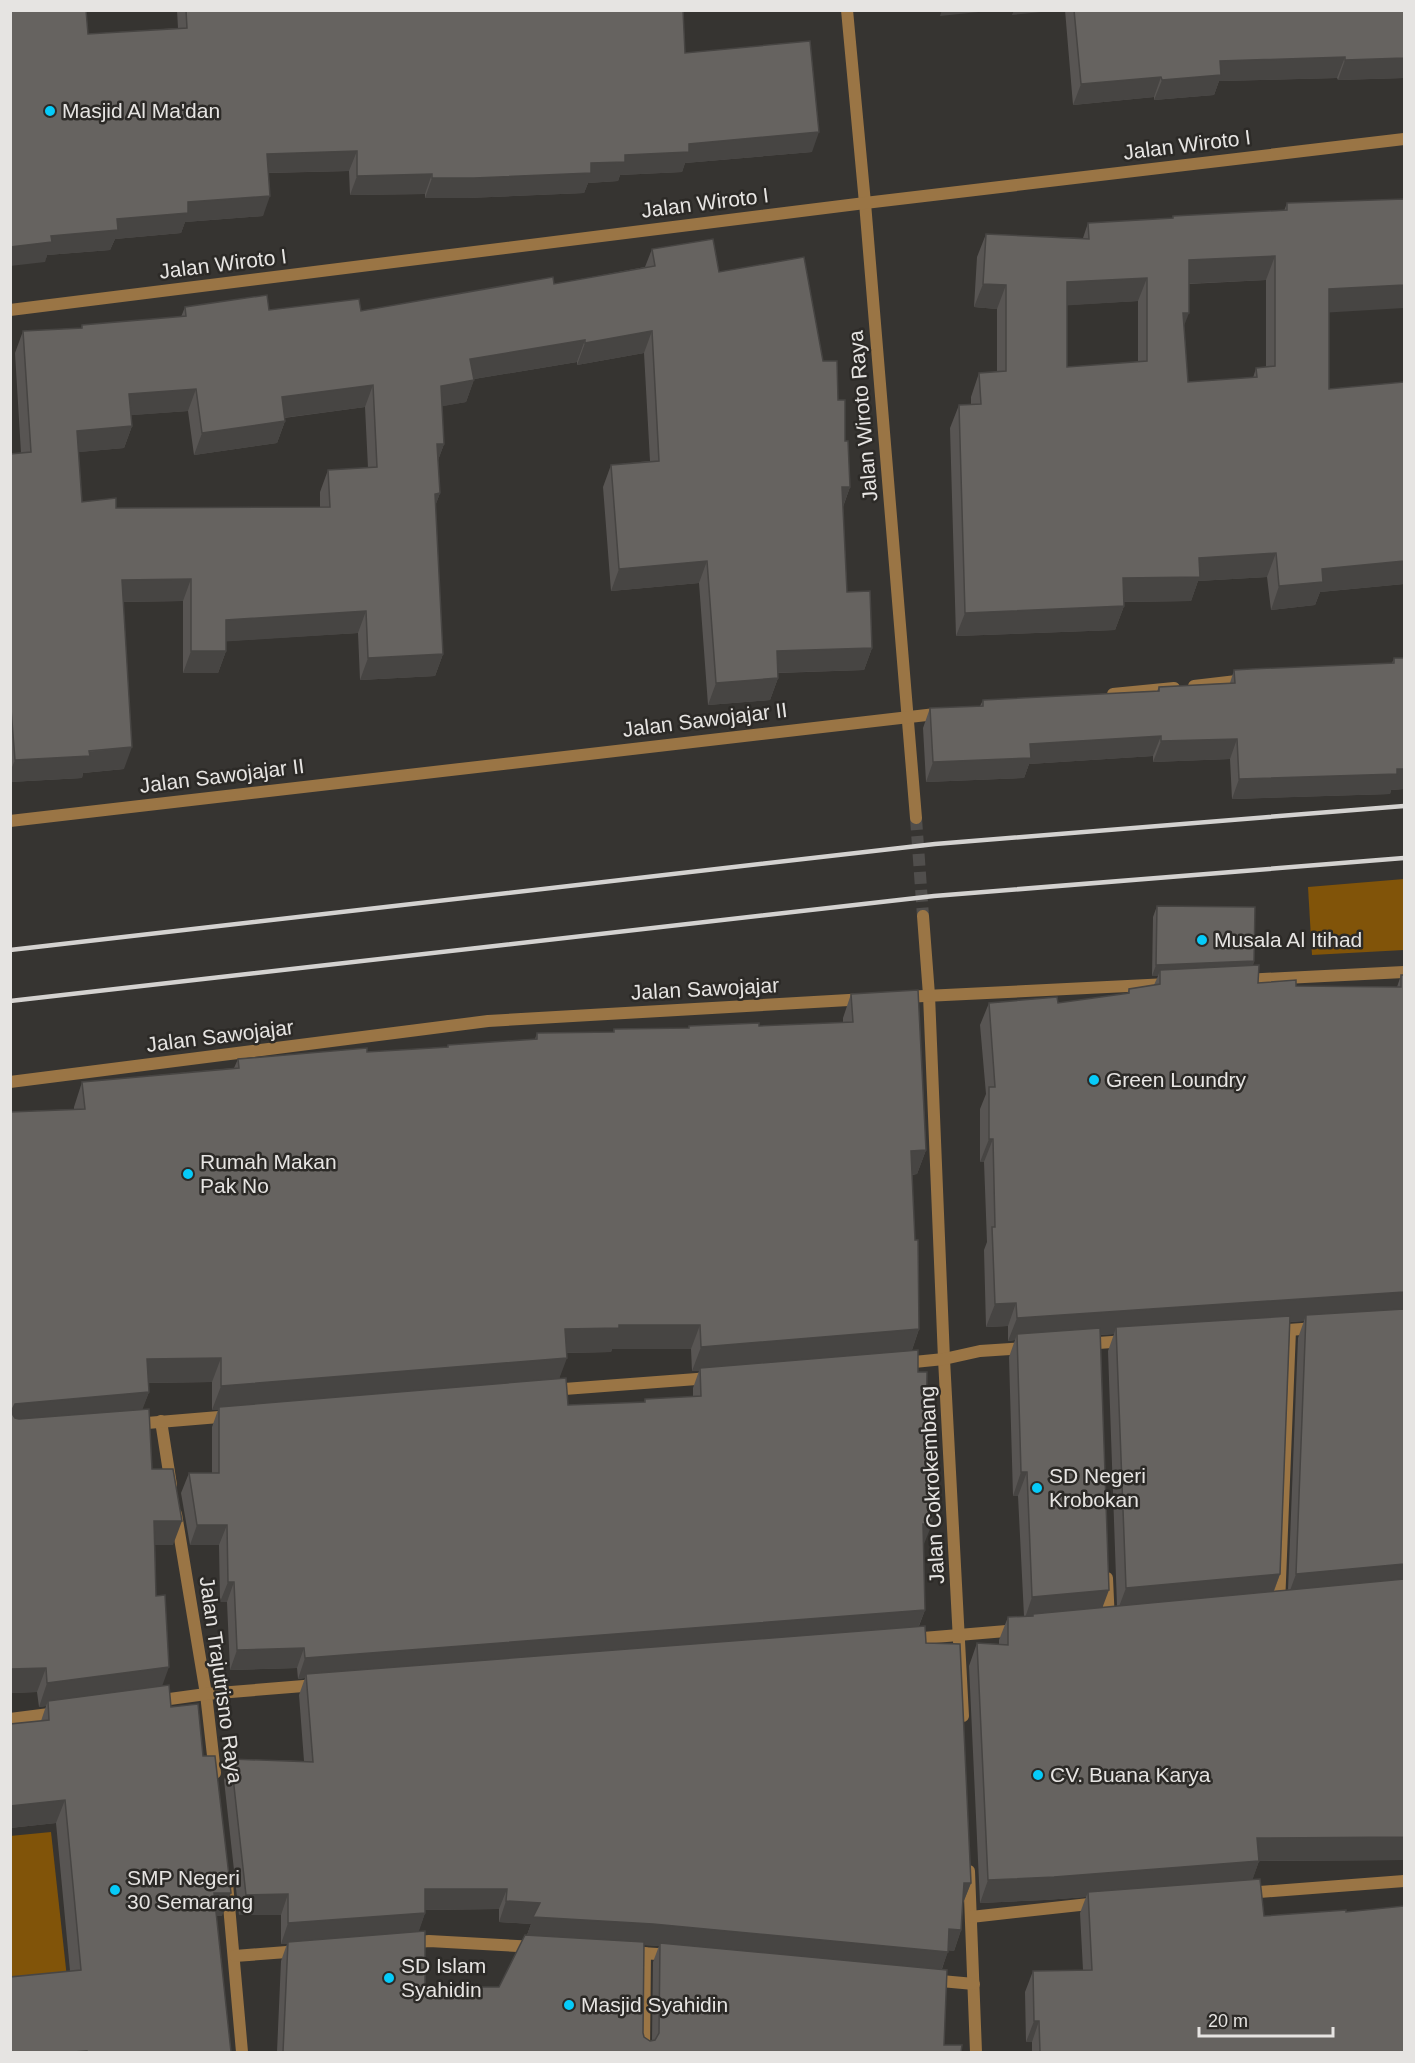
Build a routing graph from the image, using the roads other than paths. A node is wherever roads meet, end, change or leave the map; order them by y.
1 (847, 10) edge
2 (1404, 138) edge
3 (866, 203) junction
4 (10, 310) edge
5 (1262, 678) edge
6 (1096, 696) edge
7 (954, 711) edge
8 (907, 717) junction
9 (916, 818) tunnel mouth
10 (10, 821) edge
11 (923, 916) tunnel mouth
12 (1404, 972) edge
13 (1226, 981) edge
14 (1179, 983) edge
15 (929, 995) junction
16 (10, 1082) edge
17 (1324, 1328) edge
18 (1290, 1330) junction
19 (1266, 1332) edge
20 (1135, 1341) edge
21 (1075, 1345) edge
22 (1040, 1347) edge
23 (944, 1359) junction
24 (897, 1363) edge
25 (719, 1377) edge
26 (541, 1391) edge
27 (244, 1415) edge
28 (160, 1421) junction
29 (126, 1424) edge
30 (1107, 1564) edge
31 (1279, 1606) edge
32 (1108, 1622) edge
33 (1029, 1629) edge
34 (960, 1635) junction
35 (900, 1640) edge
36 (326, 1685) edge
37 (206, 1694) junction
38 (137, 1703) edge
39 (68, 1711) edge
40 (10, 1719) edge
41 (963, 1729) edge
42 (217, 1790) edge
43 (968, 1858) edge
44 (226, 1873) edge
45 (1404, 1881) edge
46 (1230, 1894) edge
47 (1112, 1902) edge
48 (971, 1917) junction
49 (395, 1944) edge
50 (543, 1947) edge
51 (315, 1950) edge
52 (611, 1951) edge
53 (645, 1953) junction
54 (235, 1956) junction
55 (681, 1956) edge
56 (916, 1978) edge
57 (974, 1984) junction
58 (242, 2052) edge
59 (644, 2052) edge
60 (976, 2052) edge

1 - 3 street, Jalan Wiroto Raya
2 - 3 street, Jalan Wiroto I
3 - 4 street, Jalan Wiroto I
3 - 8 street, Jalan Wiroto Raya
5 - 6 street
7 - 8 street, Jalan Sawojajar II
8 - 9 street, Jalan Wiroto Raya
8 - 10 street, Jalan Sawojajar II
11 - 15 street, Jalan Cokrokembang
12 - 13 street
14 - 15 street, Jalan Sawojajar
15 - 16 street, Jalan Sawojajar
15 - 23 street, Jalan Cokrokembang
17 - 18 street
18 - 19 street
18 - 31 street
20 - 21 street
22 - 23 street
23 - 24 street
23 - 34 street, Jalan Cokrokembang
25 - 26 street
27 - 28 street
28 - 29 street
28 - 37 street, Jalan Trajutrisno Raya
30 - 32 street
33 - 34 street
34 - 35 street
34 - 41 street, Jalan Cokrokembang
36 - 37 street
37 - 38 street
37 - 42 street, Jalan Trajutrisno Raya
39 - 40 street
43 - 48 street
44 - 54 street
45 - 46 street
47 - 48 street
48 - 57 street
49 - 50 street
51 - 54 street
52 - 53 street
53 - 55 street
53 - 59 street
54 - 58 street
56 - 57 street
57 - 60 street

